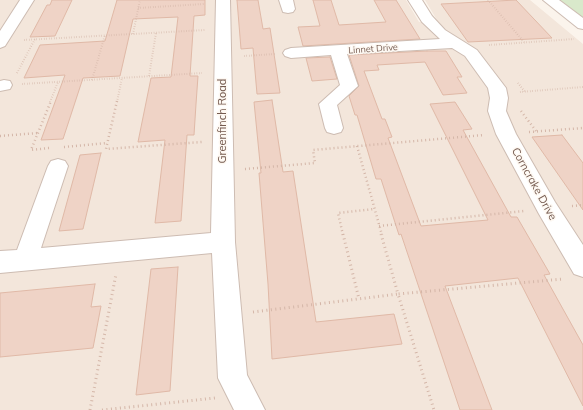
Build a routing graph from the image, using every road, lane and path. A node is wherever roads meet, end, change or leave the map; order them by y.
1 (27, 0) edge
2 (140, 0) edge
3 (415, 0) edge
4 (488, 0) edge
5 (550, 0) edge
6 (223, 2) edge
7 (138, 8) junction
8 (583, 25) edge
9 (223, 29) junction
10 (156, 33) junction
11 (133, 34) junction
12 (105, 36) junction
13 (575, 39) dead end
14 (1, 42) edge
15 (524, 42) junction
16 (455, 43) junction
17 (338, 51) junction
18 (291, 53) joint
19 (223, 64) junction
20 (149, 76) junction
21 (122, 78) junction
22 (92, 80) junction
23 (58, 82) junction
24 (2, 86) edge
25 (583, 87) edge
26 (519, 92) dead end
27 (334, 128) dead end
28 (583, 128) edge
29 (38, 133) junction
30 (506, 134) junction
31 (0, 136) edge
32 (223, 140) junction
33 (107, 143) junction
34 (357, 146) junction
35 (58, 154) junction
36 (223, 171) junction
37 (583, 205) edge
38 (547, 208) junction
39 (374, 209) junction
40 (379, 226) junction
41 (223, 242) junction
42 (120, 252) junction
43 (25, 260) junction
44 (0, 262) edge
45 (575, 272) edge
46 (398, 294) junction
47 (358, 299) junction
48 (228, 315) junction
49 (246, 402) edge
50 (90, 410) edge
51 (102, 410) edge
52 (434, 410) edge

1 - 14 street
2 - 7 path
3 - 16 street
4 - 15 path
5 - 8 street
6 - 7 path
6 - 9 street, Greenfinch Road
7 - 11 path
9 - 10 path
9 - 19 street, Greenfinch Road
10 - 11 path
10 - 20 path
11 - 12 path
12 - 14 path
12 - 22 path
13 - 15 path
15 - 16 path
16 - 17 street, Linnet Drive
16 - 30 street, Corncrake Drive
17 - 18 street, Linnet Drive
17 - 27 street
18 - 19 path
19 - 20 path
19 - 32 street, Greenfinch Road
20 - 21 path
21 - 22 path
21 - 33 path
22 - 23 path
23 - 24 path
23 - 29 path
25 - 26 path
28 - 30 path
29 - 31 path
29 - 35 path
30 - 34 path
30 - 38 street, Corncrake Drive
32 - 33 path
32 - 36 street, Greenfinch Road
33 - 35 path
34 - 36 path
34 - 39 path
35 - 43 street
36 - 41 street, Greenfinch Road
37 - 38 path
38 - 40 path
38 - 45 street, Corncrake Drive
39 - 40 path
39 - 47 path
40 - 46 path
41 - 42 street
41 - 48 street, Greenfinch Road
42 - 43 street
42 - 50 path
43 - 44 street
45 - 46 path
46 - 47 path
46 - 52 path
47 - 48 path
48 - 49 street, Greenfinch Road
49 - 51 path

